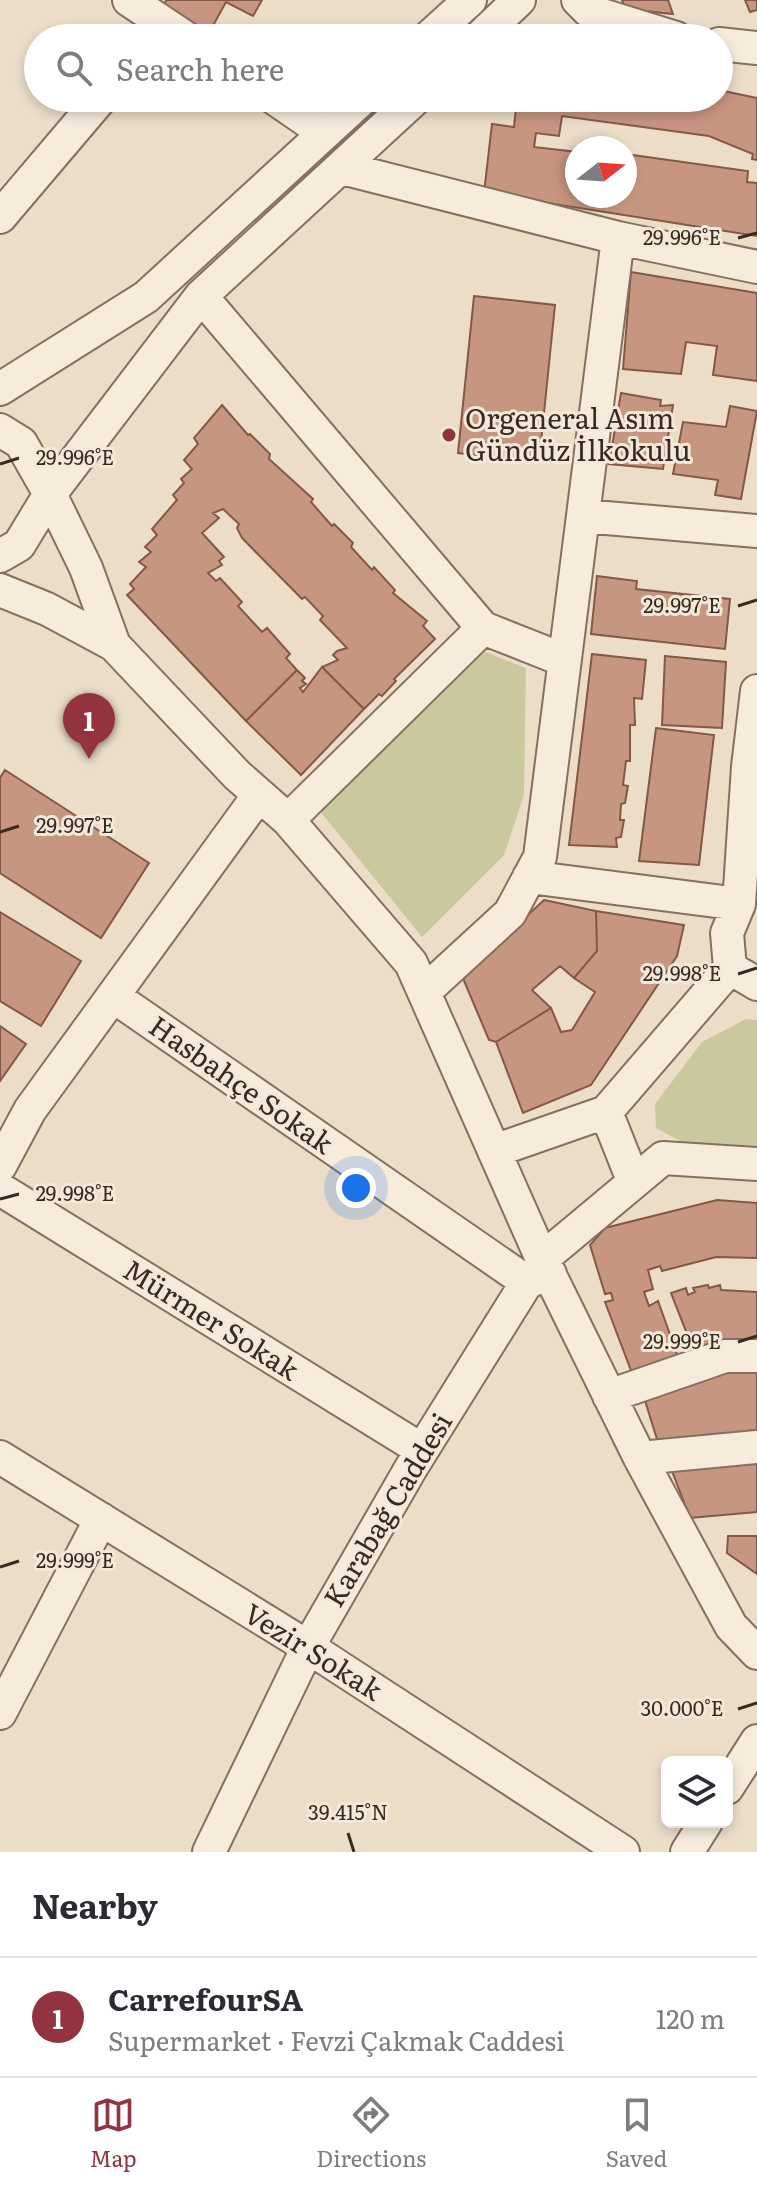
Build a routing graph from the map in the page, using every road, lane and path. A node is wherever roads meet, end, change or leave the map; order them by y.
1 (470, 0) edge
2 (519, 0) edge
3 (578, 0) edge
4 (135, 2) edge
5 (139, 24) edge
6 (166, 24) edge
7 (443, 24) edge
8 (494, 24) edge
9 (631, 24) edge
10 (733, 45) edge
11 (757, 48) edge
12 (89, 112) edge
13 (294, 112) edge
14 (348, 112) edge
15 (401, 112) edge
16 (325, 133) junction
17 (342, 168) junction
18 (0, 217) edge
19 (618, 238) junction
20 (757, 267) edge
21 (201, 296) junction
22 (0, 389) edge
23 (0, 430) edge
24 (50, 494) junction
25 (583, 516) junction
26 (757, 531) edge
27 (0, 556) edge
28 (0, 590) edge
29 (483, 628) junction
30 (114, 645) junction
31 (564, 660) junction
32 (757, 691) edge
33 (752, 768) edge
34 (259, 795) junction
35 (288, 820) junction
36 (529, 877) junction
37 (739, 904) junction
38 (744, 976) edge
39 (424, 992) junction
40 (113, 996) junction
41 (606, 1112) junction
42 (494, 1151) junction
43 (757, 1164) edge
44 (0, 1166) edge
45 (633, 1180) junction
46 (0, 1189) edge
47 (540, 1272) junction
48 (757, 1356) edge
49 (609, 1396) junction
50 (757, 1447) edge
51 (422, 1450) junction
52 (0, 1457) edge
53 (640, 1458) junction
54 (101, 1519) junction
55 (744, 1625) edge
56 (308, 1647) junction
57 (757, 1653) edge
58 (0, 1713) edge
59 (757, 1741) edge
60 (733, 1779) edge
61 (702, 1828) edge
62 (209, 1852) edge
63 (623, 1852) edge
64 (687, 1852) edge

1 - 7 street
2 - 8 street
3 - 9 street
4 - 5 street
4 - 6 street
10 - 11 street
12 - 18 street
13 - 16 street
14 - 16 street
15 - 17 street
16 - 22 street
17 - 19 street
17 - 21 street
19 - 20 street
19 - 25 street
21 - 24 street
21 - 29 street
23 - 24 street
24 - 27 street
24 - 30 street
25 - 26 street
25 - 31 street
28 - 30 street
29 - 31 street
29 - 35 street
30 - 34 street
31 - 36 street
32 - 33 street
33 - 37 street
34 - 35 street
34 - 40 street
35 - 39 street
36 - 37 street
36 - 39 street
37 - 38 street
38 - 41 street
39 - 42 street
40 - 44 street
40 - 47 street, Hasbahçe Sokak
41 - 42 street
41 - 45 street
42 - 47 street
43 - 45 street, Karabağ Caddesi
45 - 47 street, Karabağ Caddesi
46 - 51 street, Mürmer Sokak
47 - 49 street
47 - 51 street, Karabağ Caddesi
48 - 49 street
49 - 53 street
50 - 53 street
51 - 56 street, Karabağ Caddesi
52 - 54 street, Vezir Sokak
53 - 55 street
54 - 56 street, Vezir Sokak
54 - 58 street
55 - 57 street
56 - 62 street, Karabağ Caddesi
56 - 63 street, Vezir Sokak
59 - 60 street
61 - 64 street

